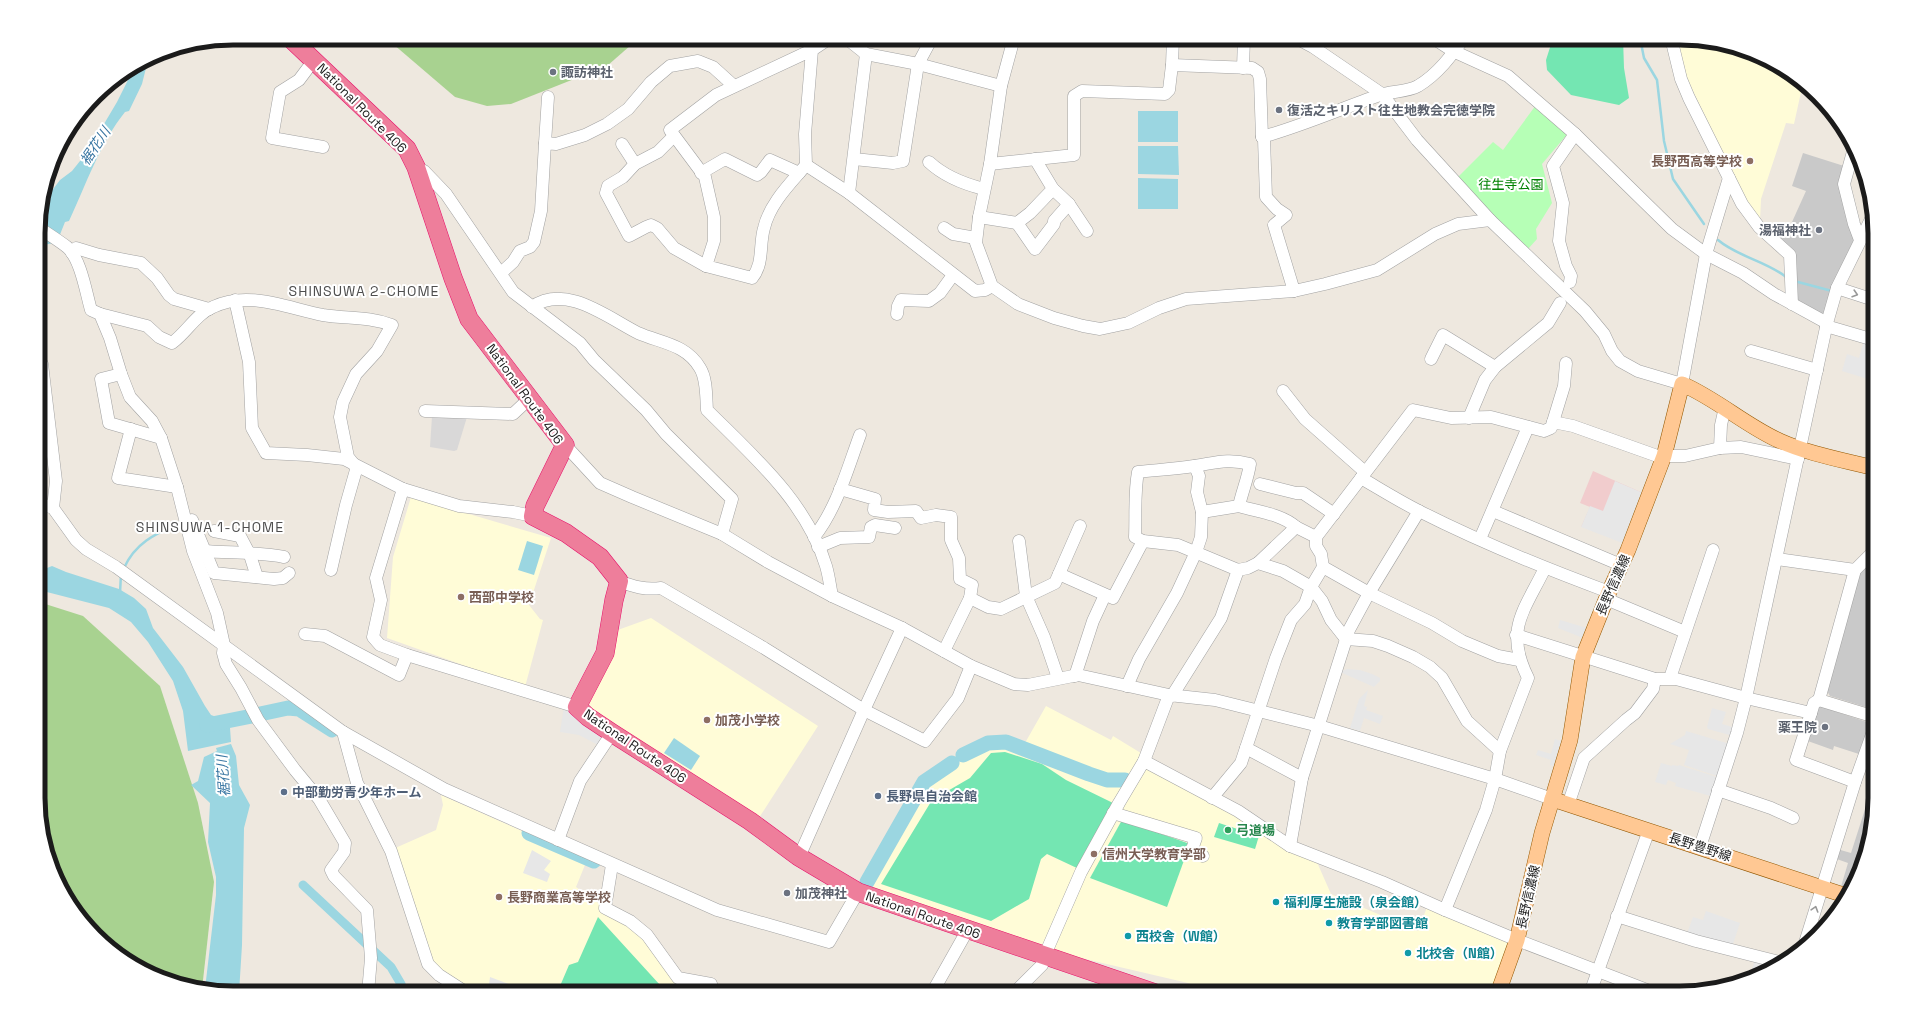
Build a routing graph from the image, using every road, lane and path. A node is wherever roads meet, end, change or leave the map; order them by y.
1 (298, 45) edge
2 (820, 45) edge
3 (855, 45) edge
4 (928, 45) edge
5 (1012, 45) edge
6 (1173, 45) edge
7 (1244, 45) edge
8 (1309, 45) edge
9 (1444, 45) edge
10 (1458, 45) edge
11 (1673, 45) edge
12 (812, 50) junction
13 (1453, 51) junction
14 (866, 54) junction
15 (314, 60) junction
16 (918, 64) junction
17 (1172, 65) junction
18 (1243, 68) junction
19 (734, 86) junction
20 (1002, 86) junction
21 (1382, 94) junction
22 (548, 97) dead end
23 (672, 133) junction
24 (1575, 134) junction
25 (1262, 137) junction
26 (545, 143) junction
27 (622, 144) dead end
28 (323, 147) dead end
29 (1852, 156) edge
30 (854, 159) junction
31 (1035, 159) junction
32 (929, 162) dead end
33 (635, 164) junction
34 (990, 164) junction
35 (416, 167) junction
36 (802, 169) junction
37 (701, 173) junction
38 (1729, 178) junction
39 (984, 189) junction
40 (1053, 189) junction
41 (849, 193) junction
42 (1069, 204) junction
43 (978, 217) junction
44 (1490, 220) junction
45 (1017, 223) junction
46 (1868, 225) edge
47 (944, 228) dead end
48 (1088, 231) dead end
49 (45, 232) edge
50 (976, 238) junction
51 (1860, 240) junction
52 (70, 250) junction
53 (1706, 254) junction
54 (706, 266) junction
55 (500, 273) junction
56 (954, 275) junction
57 (1570, 282) dead end
58 (992, 286) junction
59 (1837, 288) junction
60 (1294, 291) junction
61 (1868, 298) edge
62 (235, 300) junction
63 (1560, 303) dead end
64 (1792, 304) junction
65 (532, 307) junction
66 (209, 309) junction
67 (100, 314) junction
68 (897, 314) dead end
69 (1827, 325) junction
70 (1868, 338) edge
71 (1751, 352) dead end
72 (1431, 360) dead end
73 (1566, 363) dead end
74 (1495, 367) junction
75 (1817, 370) junction
76 (121, 374) junction
77 (1682, 384) junction
78 (45, 389) edge
79 (1283, 391) dead end
80 (530, 398) junction
81 (1724, 407) junction
82 (425, 411) dead end
83 (1469, 418) junction
84 (1553, 422) junction
85 (1528, 427) junction
86 (131, 430) junction
87 (860, 435) dead end
88 (161, 438) junction
89 (565, 445) junction
90 (1720, 448) junction
91 (1799, 454) junction
92 (1664, 457) junction
93 (1195, 466) junction
94 (356, 467) junction
95 (1868, 467) edge
96 (1363, 475) junction
97 (1260, 484) dead end
98 (177, 488) junction
99 (403, 489) junction
100 (840, 489) junction
101 (45, 505) edge
102 (1239, 506) junction
103 (182, 507) junction
104 (53, 508) junction
105 (1419, 511) junction
106 (1493, 511) junction
107 (1202, 512) junction
108 (1334, 514) junction
109 (533, 516) junction
110 (1080, 526) dead end
111 (1296, 527) junction
112 (895, 528) dead end
113 (214, 530) dead end
114 (722, 534) junction
115 (1316, 537) junction
116 (1480, 539) junction
117 (1019, 541) dead end
118 (1143, 541) junction
119 (816, 542) junction
120 (1713, 550) dead end
121 (204, 551) junction
122 (1196, 552) junction
123 (250, 555) junction
124 (284, 557) dead end
125 (1868, 557) edge
126 (1777, 559) junction
127 (1258, 563) junction
128 (1621, 565) junction
129 (1323, 567) junction
130 (1545, 568) junction
131 (331, 570) dead end
132 (1238, 570) junction
133 (1855, 570) junction
134 (289, 573) dead end
135 (1059, 574) junction
136 (257, 577) junction
137 (619, 581) junction
138 (1311, 586) junction
139 (1369, 593) junction
140 (1105, 595) junction
141 (1607, 595) junction
142 (832, 596) junction
143 (1026, 596) junction
144 (970, 598) junction
145 (902, 628) junction
146 (1685, 632) junction
147 (305, 634) dead end
148 (1516, 635) junction
149 (1346, 639) junction
150 (224, 645) junction
151 (944, 651) junction
152 (407, 654) junction
153 (1583, 657) junction
154 (1519, 660) junction
155 (971, 666) junction
156 (1075, 676) junction
157 (1058, 678) junction
158 (1670, 678) junction
159 (1655, 679) junction
160 (1127, 686) junction
161 (1171, 696) junction
162 (1746, 698) junction
163 (1819, 700) junction
164 (577, 707) junction
165 (864, 710) junction
166 (1260, 710) junction
167 (1811, 713) junction
168 (1868, 715) edge
169 (1319, 726) junction
170 (342, 732) junction
171 (612, 733) junction
172 (1868, 746) edge
173 (1246, 748) junction
174 (1500, 751) junction
175 (1144, 761) junction
176 (1302, 778) junction
177 (1495, 779) junction
178 (1855, 782) junction
179 (1718, 790) junction
180 (1212, 798) junction
181 (1552, 800) junction
182 (1568, 805) junction
183 (1114, 813) junction
184 (1793, 818) dead end
185 (1648, 830) junction
186 (558, 840) junction
187 (1290, 846) junction
188 (1700, 847) junction
189 (1203, 856) dead end
190 (799, 857) junction
191 (612, 865) junction
192 (1822, 888) junction
193 (858, 892) junction
194 (1841, 894) edge
195 (1445, 910) junction
196 (1617, 916) junction
197 (967, 930) junction
198 (1807, 936) edge
199 (1517, 940) junction
200 (1044, 957) junction
201 (1774, 961) edge
202 (1598, 971) junction
203 (369, 986) edge
204 (456, 986) edge
205 (711, 986) edge
206 (936, 986) edge
207 (1021, 986) edge
208 (1133, 986) edge
209 (1501, 986) edge
210 (1593, 986) edge
211 (1637, 986) edge

1 - 15 highway, National Route 406
2 - 12 street
3 - 14 street
4 - 16 street
5 - 20 street
6 - 17 street
7 - 18 street
8 - 21 street
9 - 13 street
10 - 13 street
11 - 38 street
12 - 19 street
12 - 36 street
13 - 21 street
13 - 24 street
14 - 16 street
14 - 30 street
15 - 28 street
15 - 35 highway, National Route 406
16 - 20 street
16 - 30 street
17 - 18 street
17 - 31 street
18 - 25 street
19 - 23 street
19 - 26 street
20 - 34 street
21 - 25 street
21 - 44 street
22 - 26 street
23 - 33 street
23 - 37 street
24 - 53 street
24 - 57 street
25 - 60 street
26 - 55 street
27 - 33 street
29 - 51 street
30 - 41 street
31 - 34 street
31 - 40 street
32 - 39 street
33 - 54 street
34 - 39 street
35 - 55 street
35 - 80 highway, National Route 406
36 - 37 street
36 - 41 street
36 - 54 street
37 - 54 street
38 - 53 street
38 - 64 street
39 - 43 street
40 - 42 street
40 - 45 street
41 - 56 street
42 - 45 street
42 - 48 street
43 - 45 street
43 - 50 street
44 - 60 street
44 - 77 street
46 - 51 street
47 - 50 street
49 - 52 street
50 - 58 street
51 - 59 street
52 - 66 street
52 - 67 street
53 - 64 street
53 - 77 street
55 - 65 street
56 - 58 street
56 - 68 street
58 - 60 street
59 -> 61 street
59 - 69 street
62 - 66 street
62 - 94 street
62 - 94 street
63 - 74 street
64 - 69 street
65 - 114 street
65 - 119 street
66 - 67 street
67 - 76 street
69 - 70 street
69 - 75 street
71 - 75 street
72 - 74 street
73 - 84 street
74 - 83 street
75 - 91 street
76 - 86 street
76 - 88 street
77 - 81 main road
77 - 92 main road, 長野信濃線
78 - 104 street
79 - 96 street
80 - 82 street
80 - 89 highway, National Route 406
81 - 90 street
81 - 91 main road
83 - 85 street
83 - 96 street
84 - 85 street
84 - 92 street
85 - 106 street
86 - 88 street
86 - 98 street
87 - 100 street
88 - 98 street
89 - 109 highway, National Route 406
89 - 114 street
90 - 91 street
90 - 92 street
91 - 95 main road
91 - 126 street
92 - 128 main road, 長野信濃線
93 - 102 street
93 - 107 street
93 - 118 street
94 - 99 street
94 - 131 street
96 - 105 street
96 - 108 street
97 - 108 street
98 - 103 street
99 - 109 street
99 - 152 street
100 - 119 street
100 - 144 street
101 - 104 street
102 - 107 street
102 - 111 street
103 - 121 street
103 - 150 street
104 - 150 street
105 - 116 street
105 - 139 street
106 - 116 street
106 - 128 street
107 - 122 street
108 - 115 street
109 - 137 highway
110 - 135 street
111 - 115 street
111 - 127 street
112 - 119 street
113 - 123 street
114 - 142 street
115 - 129 street
116 - 130 street
117 - 143 street
118 - 122 street
118 - 140 street
119 - 142 street
120 - 146 street
121 - 123 street
121 - 136 street
122 - 132 street
122 - 160 street
123 - 124 street
123 - 136 street
125 - 133 street
126 - 133 street
126 - 162 street
127 - 132 street
127 - 138 street
128 - 141 main road, 長野信濃線
129 - 138 street
129 - 139 street
130 - 141 street
130 - 148 street
132 - 161 street
133 - 163 street
134 - 136 street
135 - 140 street
135 - 143 street
137 - 164 highway, National Route 406
137 - 165 street
138 - 149 street
138 - 166 street
139 - 149 street
139 - 154 street
140 - 156 street
141 - 146 street
141 - 153 main road, 長野信濃線
142 - 145 street
143 - 144 street
143 - 157 street
144 - 151 street
145 - 151 street
145 - 165 street
146 - 158 street
147 - 152 street
148 - 153 street
148 - 154 street
149 - 169 street
149 - 174 street
150 - 170 street
150 - 203 street
151 - 155 street
152 - 164 street
153 - 159 street
153 - 181 main road, 長野信濃線
154 - 174 street
155 - 157 street
155 - 165 street
156 - 157 street
156 - 160 street
158 - 159 street
158 - 162 street
159 - 182 street
160 - 161 street
161 - 166 street
161 - 175 street
162 - 167 street
162 - 179 street
163 - 167 street
163 - 168 street
164 - 171 highway, National Route 406
165 - 190 street
166 - 169 street
166 - 173 street
167 - 178 street
169 - 176 street
169 - 177 street
170 - 186 street
170 - 204 street
171 - 186 street
171 - 190 highway, National Route 406
172 - 178 street
173 - 176 street
173 - 180 street
174 - 177 street
175 - 180 street
175 - 183 street
176 - 187 street
177 - 181 street
177 - 195 street
178 - 192 street
179 - 184 street
179 - 188 street
180 - 187 street
181 - 182 main road, 長野豊野線
181 - 199 main road, 長野信濃線
182 - 185 main road, 長野豊野線
183 - 189 street
183 - 200 street
185 - 188 main road, 長野豊野線
185 - 196 street
186 - 191 street
187 - 195 street
188 - 192 main road, 長野豊野線
190 - 193 highway, National Route 406
191 - 193 street
191 - 205 street
192 - 194 main road, 長野豊野線
198 -> 192 street
193 - 197 highway, National Route 406
195 - 199 street
196 - 201 street
196 - 202 street
197 - 200 highway, National Route 406
197 - 206 street
199 - 202 street
199 - 209 main road, 長野信濃線
200 - 207 street
200 - 208 highway, National Route 406
202 - 210 street
202 - 211 street

